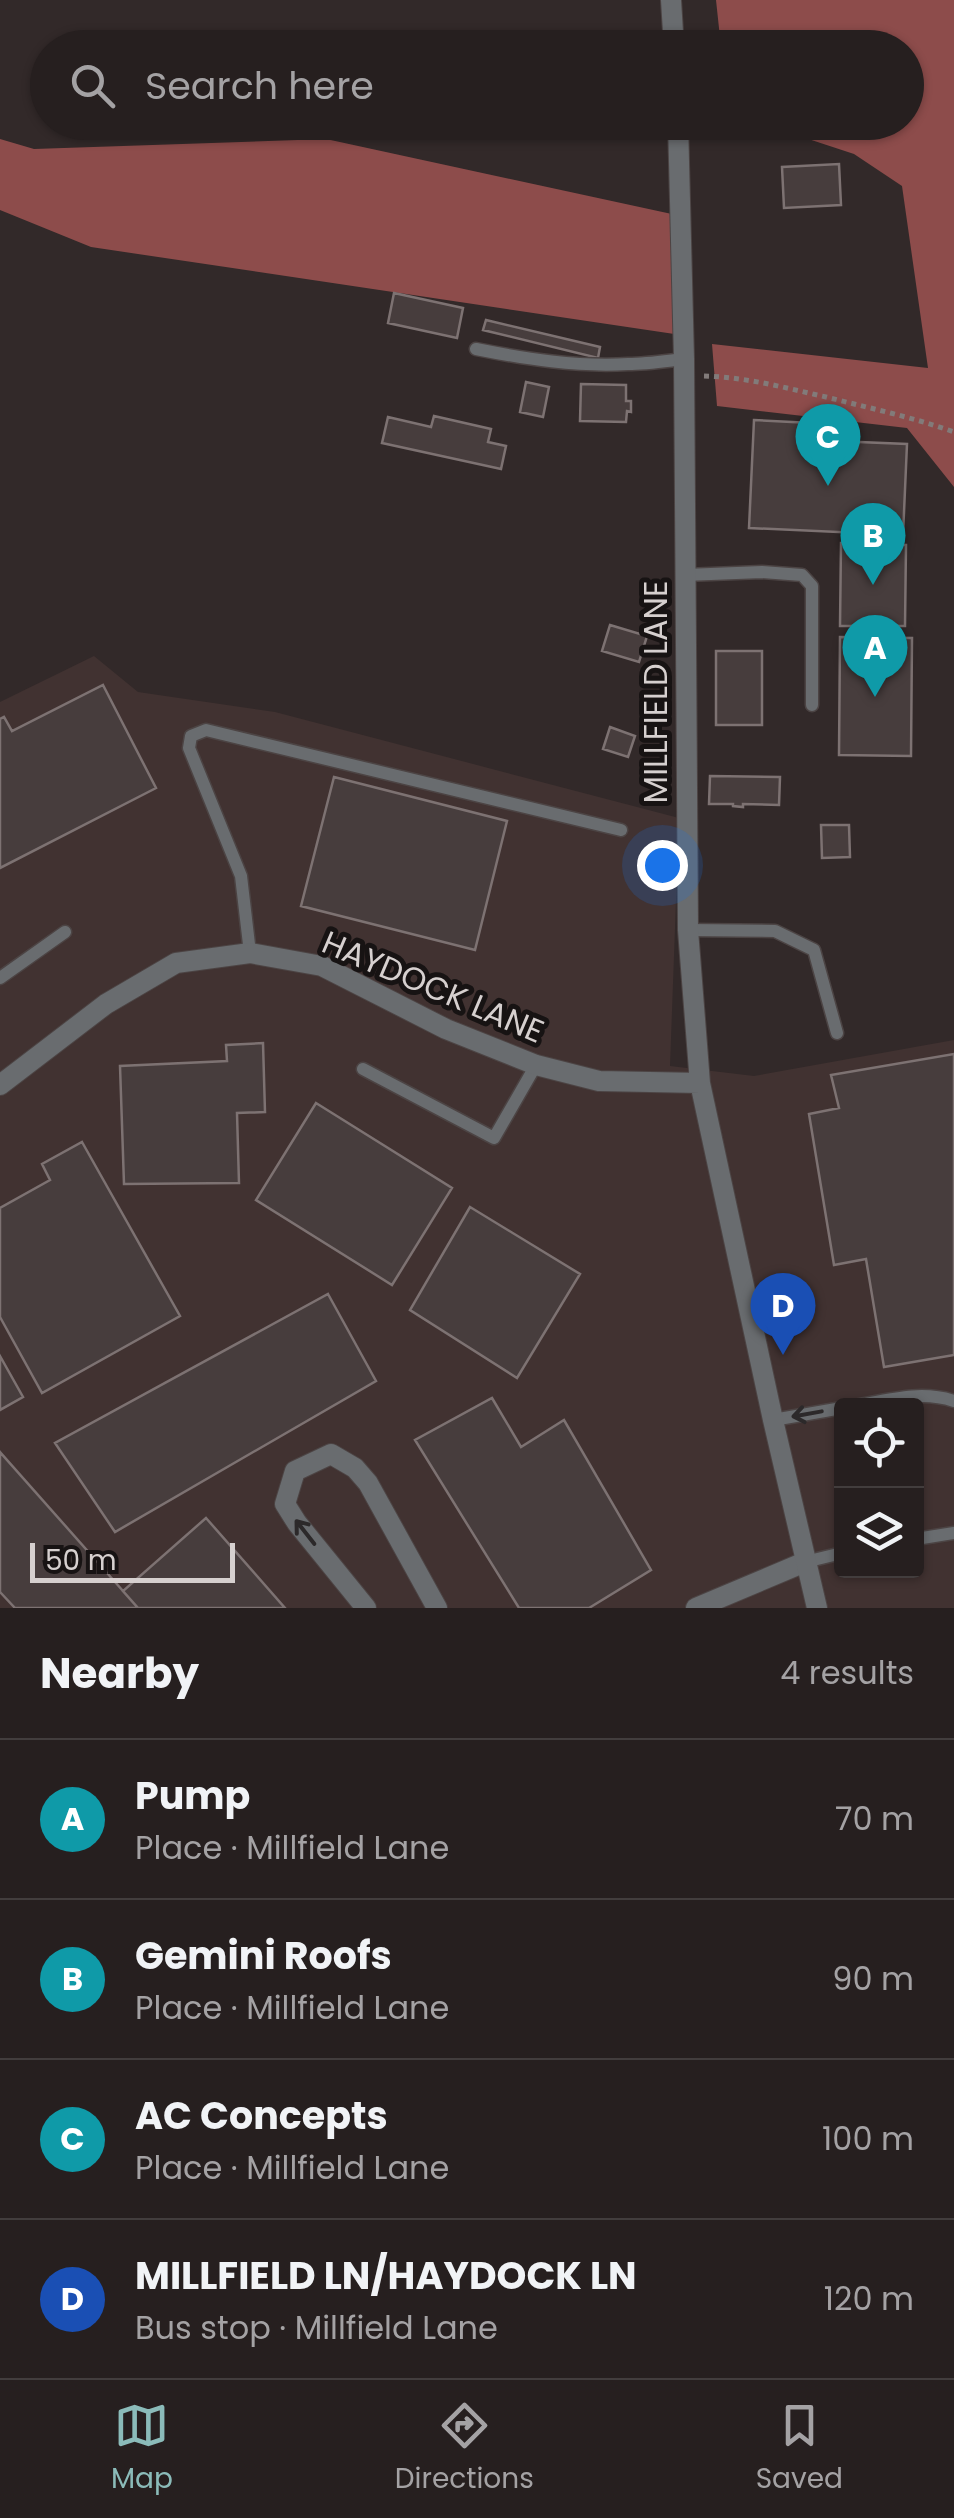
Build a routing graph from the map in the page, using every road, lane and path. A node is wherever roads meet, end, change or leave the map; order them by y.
1 (671, 0) edge
2 (673, 30) edge
3 (678, 140) edge
4 (476, 350) dead end
5 (684, 367) junction
6 (954, 432) edge
7 (686, 575) junction
8 (812, 706) dead end
9 (621, 830) dead end
10 (688, 930) junction
11 (65, 932) dead end
12 (250, 952) junction
13 (0, 978) edge
14 (837, 1033) dead end
15 (536, 1065) junction
16 (363, 1069) dead end
17 (700, 1082) junction
18 (0, 1085) edge
19 (901, 1398) edge
20 (954, 1402) edge
21 (834, 1409) edge
22 (773, 1420) junction
23 (954, 1533) edge
24 (924, 1538) edge
25 (834, 1555) edge
26 (805, 1562) junction
27 (366, 1608) edge
28 (438, 1608) edge
29 (696, 1608) edge
30 (817, 1608) edge

1 - 2 street
3 - 5 street, MILLFIELD LANE
4 - 5 lane
5 - 6 path
5 - 7 street, MILLFIELD LANE
7 - 8 lane
7 - 10 street, MILLFIELD LANE
9 - 12 lane
10 - 14 lane
10 - 17 street, MILLFIELD LANE
11 - 13 lane
12 - 15 street, HAYDOCK LANE
12 - 18 street, HAYDOCK LANE
15 - 16 lane
15 - 17 street, HAYDOCK LANE
17 - 22 street, MILLFIELD LANE
19 - 20 lane
21 -> 22 lane
22 - 26 street, MILLFIELD LANE
23 - 24 lane
25 - 26 lane
26 - 29 street
26 - 30 street, MILLFIELD LANE
27 -> 28 street

